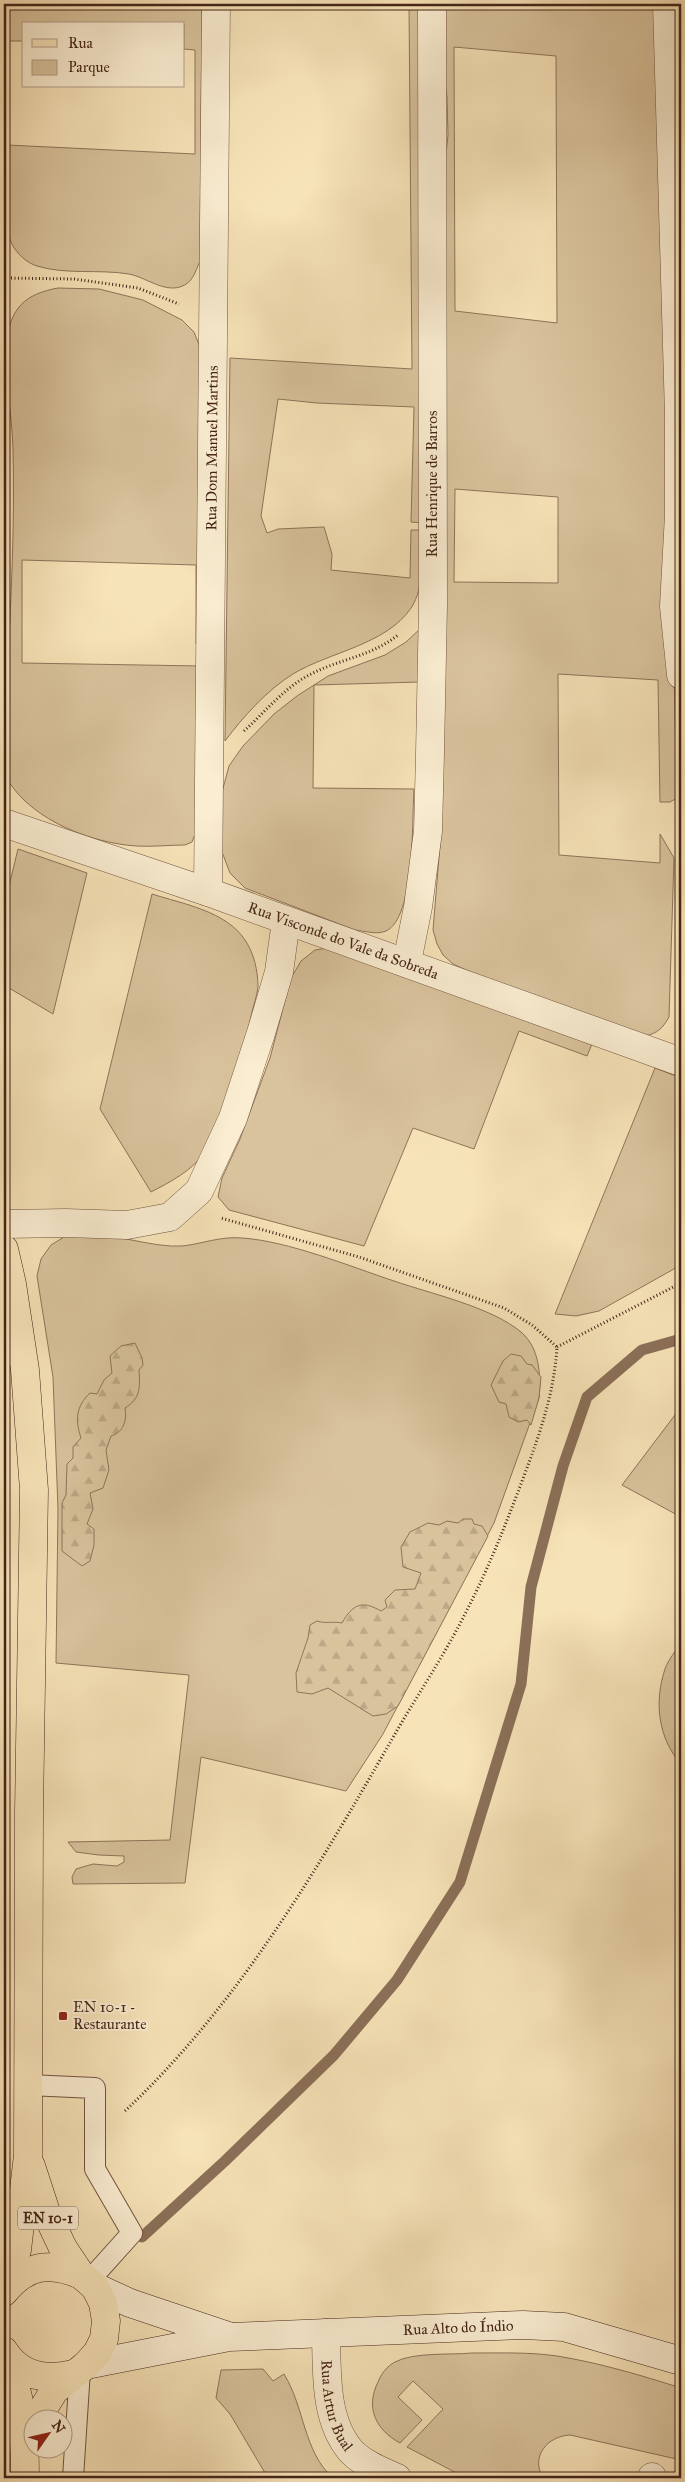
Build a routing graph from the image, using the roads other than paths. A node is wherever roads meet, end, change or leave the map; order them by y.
1 (216, 4) edge
2 (432, 4) edge
3 (667, 4) edge
4 (681, 675) edge
5 (4, 823) edge
6 (208, 892) junction
7 (286, 921) junction
8 (407, 962) junction
9 (681, 1055) edge
10 (4, 1224) edge
11 (4, 1249) edge
12 (28, 2085) junction
13 (28, 2156) junction
14 (88, 2282) junction
15 (4, 2291) edge
16 (326, 2333) junction
17 (229, 2337) junction
18 (4, 2353) edge
19 (681, 2361) edge
20 (80, 2370) junction
21 (43, 2410) edge
22 (22, 2411) edge
23 (27, 2460) edge
24 (25, 2478) edge
25 (73, 2478) edge
26 (397, 2478) edge

1 - 6 street, Rua Dom Manuel Martins
2 - 8 street, Rua Henrique de Barros
3 - 4 street
5 - 6 street, Rua Visconde do Vale da Sobreda
6 - 7 street, Rua Visconde do Vale da Sobreda
7 - 8 street, Rua Visconde do Vale da Sobreda
7 - 10 street
8 - 9 street, Rua Visconde do Vale da Sobreda
11 - 12 main road, EN 10-1
12 - 13 main road, EN 10-1
12 - 14 lane
13 - 14 main road, EN 10-1
13 - 15 main road, EN 10-1
14 - 15 main road
14 - 17 street, Rua Alto do Índio
14 - 20 main road
16 - 17 street, Rua Alto do Índio
16 - 19 street, Rua Alto do Índio
16 - 26 street, Rua Artur Bual
17 - 20 street, Rua Alto do Índio
18 - 20 main road
18 - 22 main road
20 - 21 main road
20 - 25 lane
23 - 24 main road

